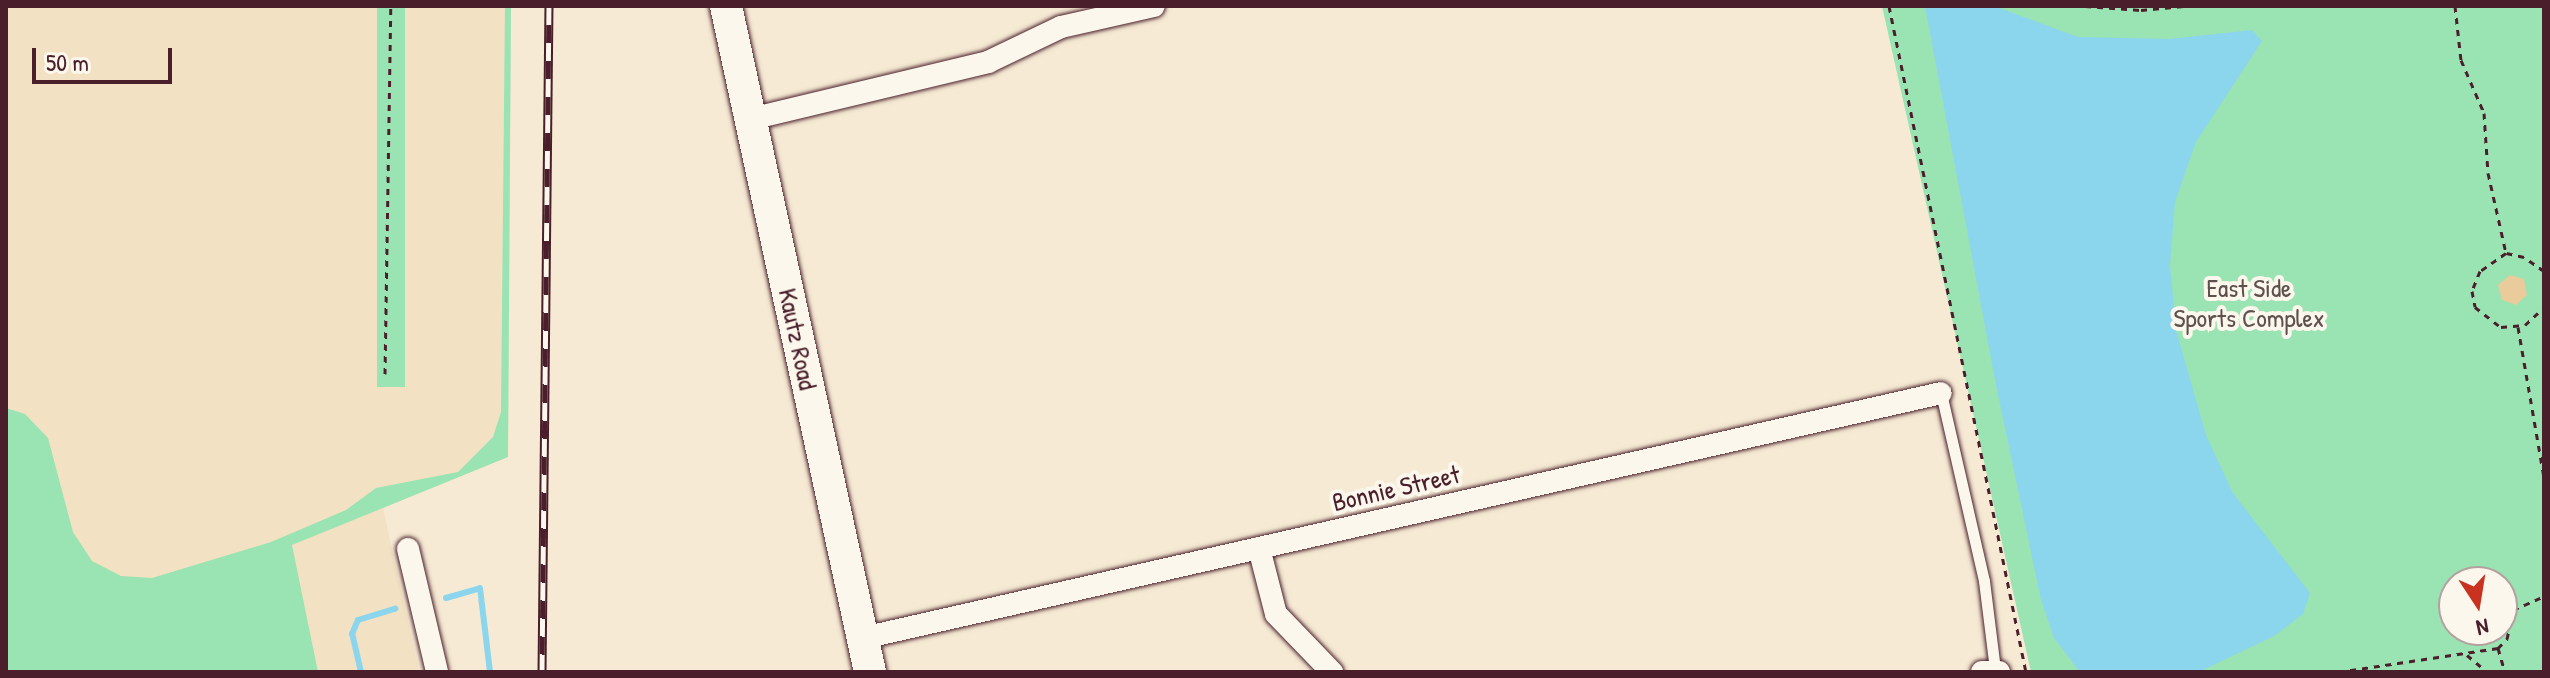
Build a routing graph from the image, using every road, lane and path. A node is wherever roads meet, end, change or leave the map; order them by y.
1 (391, 6) edge
2 (726, 6) edge
3 (1154, 6) edge
4 (1889, 6) edge
5 (2085, 6) edge
6 (2184, 6) edge
7 (2455, 6) edge
8 (751, 119) junction
9 (2506, 253) junction
10 (2544, 271) edge
11 (2544, 307) edge
12 (2518, 327) junction
13 (385, 374) dead end
14 (1941, 393) joint
15 (2544, 478) edge
16 (1259, 548) junction
17 (408, 549) dead end
18 (2544, 596) edge
19 (863, 638) junction
20 (2498, 648) junction
21 (2467, 655) junction
22 (1992, 671) edge
23 (437, 672) edge
24 (870, 672) edge
25 (1332, 672) edge
26 (2026, 672) edge
27 (2338, 672) edge
28 (2487, 672) edge
29 (2505, 672) edge

1 - 13 path
2 - 8 street, Kautz Road
3 - 8 street
4 - 26 path
5 - 6 path
7 - 9 path
8 - 19 street, Kautz Road
9 - 10 path
9 - 12 path
11 - 12 path
12 - 15 path
14 - 16 street, Bonnie Street
14 - 22 lane
16 - 19 street, Bonnie Street
16 - 25 street
17 - 23 street
18 - 20 path
19 - 24 street, Kautz Road
20 - 21 path
20 - 29 path
21 - 27 path
21 - 28 path

